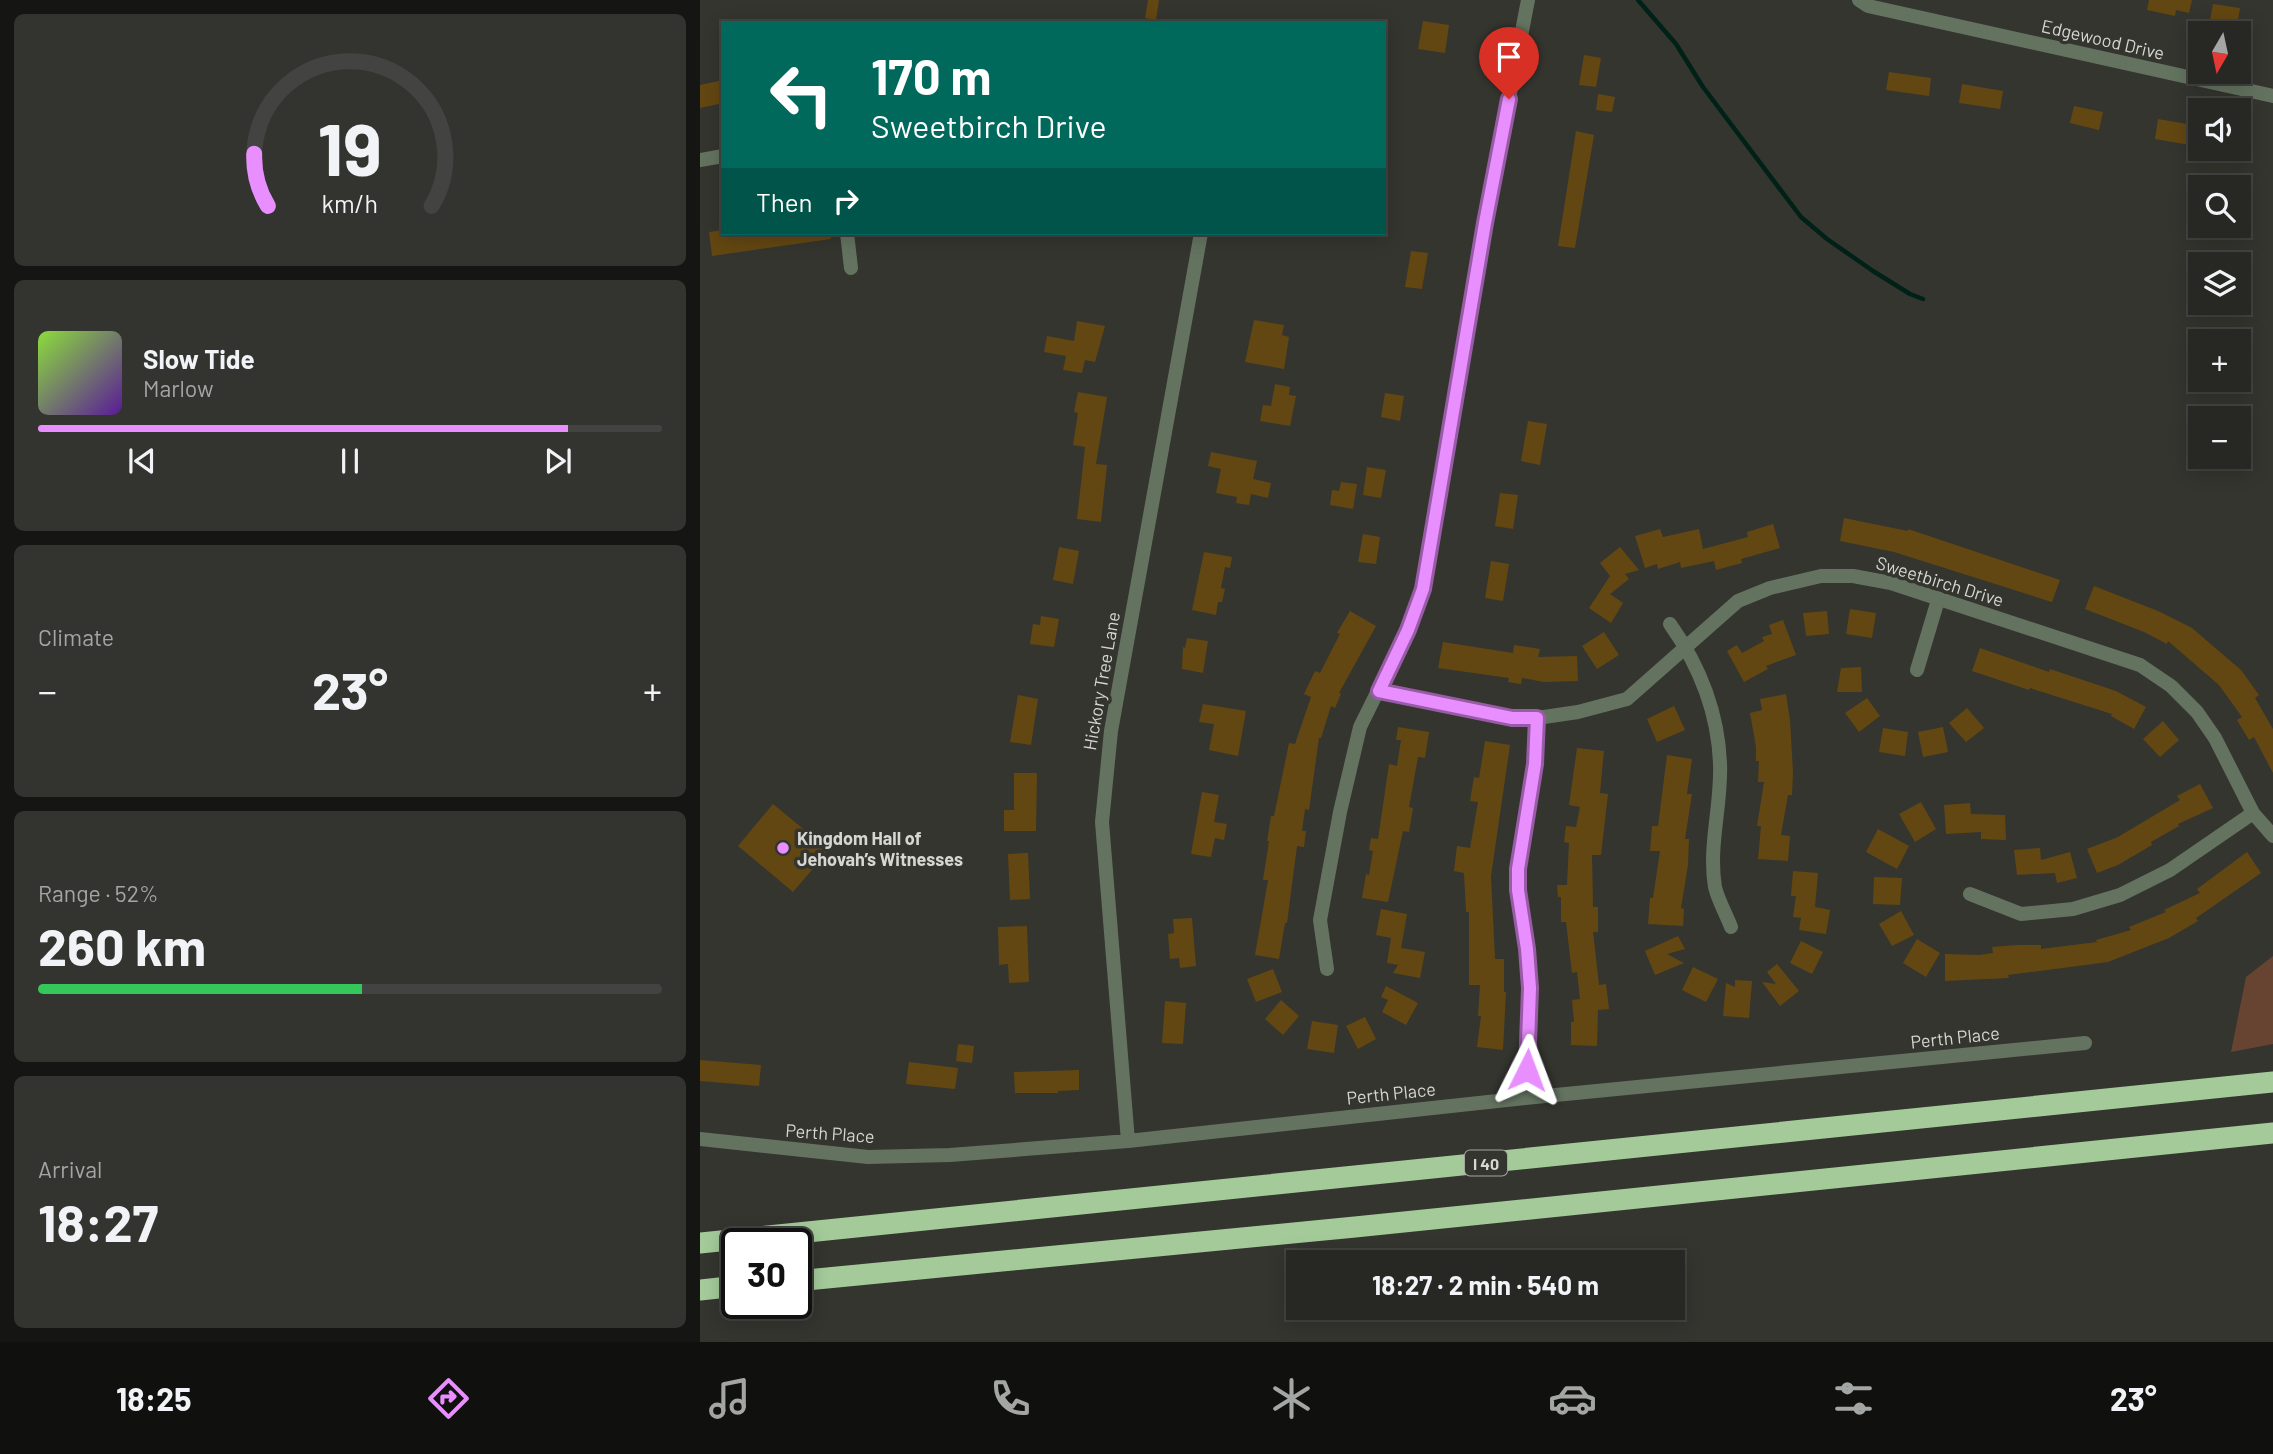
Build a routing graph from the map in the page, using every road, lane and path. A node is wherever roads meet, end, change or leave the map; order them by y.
1 (1528, 0) edge
2 (1859, 0) edge
3 (2273, 96) edge
4 (721, 156) edge
5 (700, 159) edge
6 (847, 235) edge
7 (1201, 235) edge
8 (851, 268) dead end
9 (1938, 600) junction
10 (1670, 624) dead end
11 (1686, 646) junction
12 (1917, 670) dead end
13 (1379, 691) junction
14 (1537, 718) junction
15 (2253, 813) junction
16 (2273, 836) edge
17 (1970, 894) dead end
18 (1731, 927) dead end
19 (1327, 969) dead end
20 (2085, 1043) dead end
21 (2273, 1082) edge
22 (1525, 1098) junction
23 (2273, 1133) edge
24 (700, 1139) edge
25 (1128, 1141) junction
26 (700, 1244) edge
27 (812, 1279) edge
28 (721, 1288) edge
29 (700, 1290) edge

1 - 13 street
2 - 3 street, Edgewood Drive
4 - 5 street
6 - 8 street
7 - 25 street, Hickory Tree Lane
9 - 11 street, Sweetbirch Drive
9 - 12 street
9 - 15 street, Sweetbirch Drive
10 - 11 street
11 - 14 street, Sweetbirch Drive
11 - 18 street
13 - 14 street, Sweetbirch Drive
13 - 19 street
14 - 22 street
15 - 16 street, Sweetbirch Drive
15 - 17 street
20 - 22 street, Perth Place
21 - 26 highway, I 40
22 - 25 street, Perth Place
23 - 27 highway
24 - 25 street, Perth Place
28 - 29 highway

